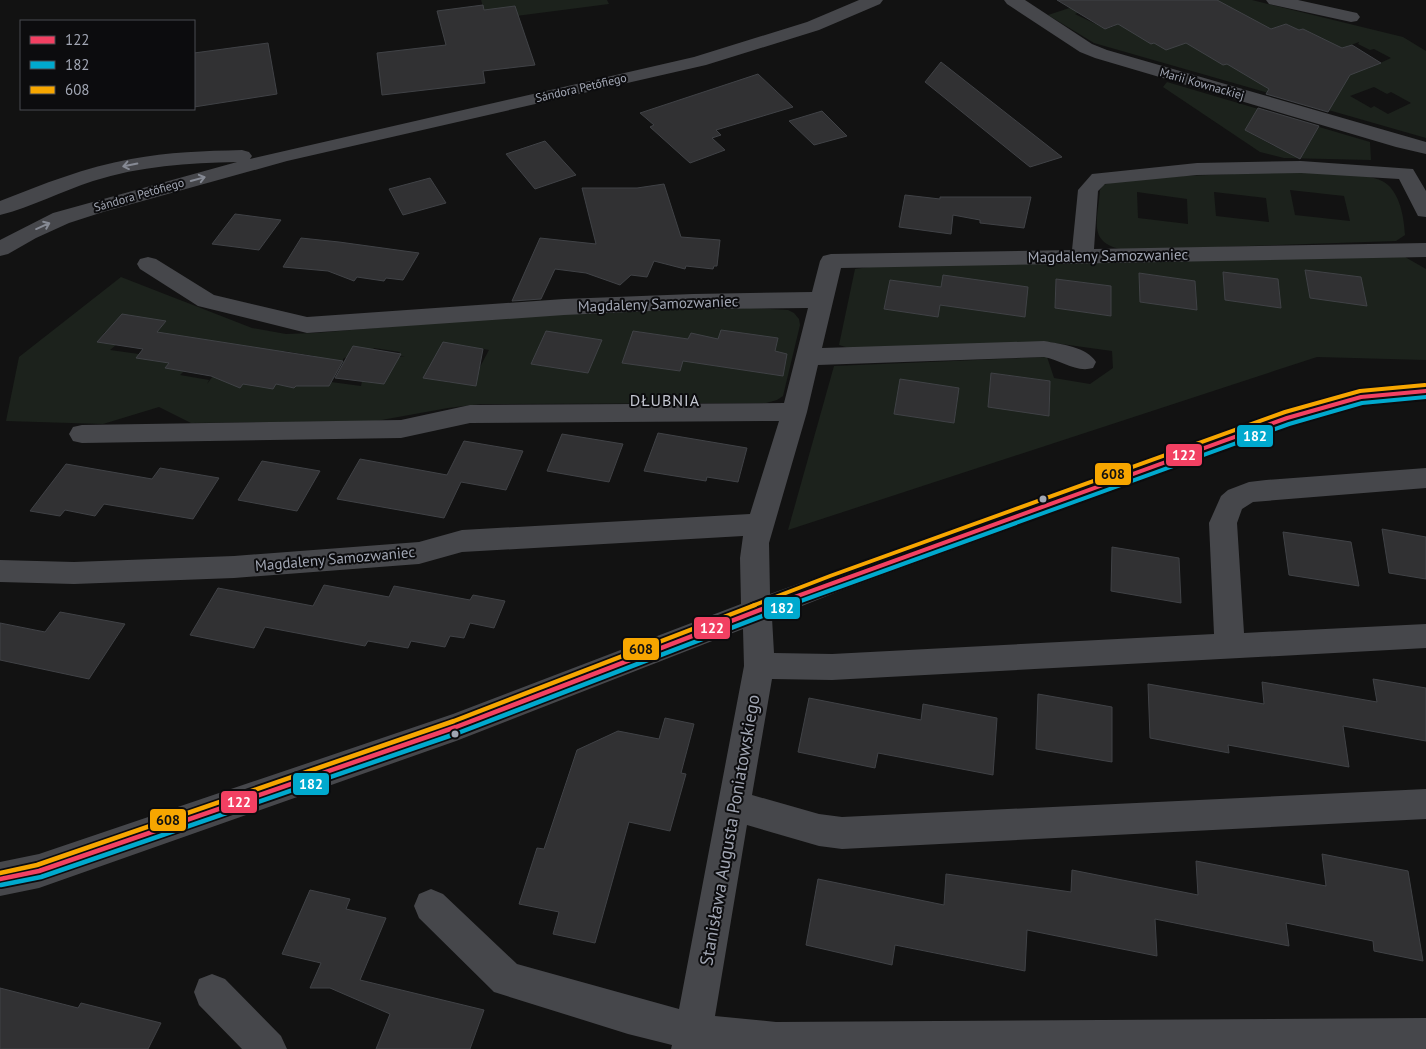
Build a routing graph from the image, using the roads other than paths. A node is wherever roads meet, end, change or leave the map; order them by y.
1 (874, 0) edge
2 (1013, 0) edge
3 (1275, 0) edge
4 (1351, 17) dead end
5 (1403, 143) junction
6 (1426, 148) edge
7 (283, 156) junction
8 (1406, 173) junction
9 (0, 209) edge
10 (1426, 211) edge
11 (0, 249) edge
12 (1426, 250) edge
13 (1081, 257) junction
14 (148, 264) dead end
15 (822, 300) junction
16 (808, 357) junction
17 (1084, 362) dead end
18 (1426, 390) edge
19 (794, 412) junction
20 (82, 434) dead end
21 (1426, 478) edge
22 (759, 524) junction
23 (0, 571) edge
24 (758, 610) junction
25 (1426, 636) edge
26 (1230, 647) junction
27 (759, 666) junction
28 (1426, 804) edge
29 (735, 806) junction
30 (0, 879) edge
31 (431, 906) dead end
32 (212, 992) dead end
33 (1426, 1037) edge
34 (692, 1040) edge
35 (268, 1049) edge

1 - 7 street, Sándora Petőfiego
2 - 5 street, Marii Kownackiej
3 - 4 street
5 - 6 street, Marii Kownackiej
5 - 8 street
7 -> 9 street, Sándora Petőfiego
11 -> 7 street, Sándora Petőfiego
8 - 10 street
8 - 13 street
12 - 13 street, Magdaleny Samozwaniec
13 - 15 street, Magdaleny Samozwaniec
14 - 15 street, Magdaleny Samozwaniec
15 - 16 street, Magdaleny Samozwaniec
16 - 17 street
16 - 19 street, Magdaleny Samozwaniec
18 - 24 street
19 - 20 street
19 - 22 street, Magdaleny Samozwaniec
21 - 26 street
22 - 23 street, Magdaleny Samozwaniec
22 - 24 street, Magdaleny Samozwaniec
24 - 27 street, Stanisława Augusta Poniatowskiego
24 - 30 street
25 - 26 street
26 - 27 street
27 - 29 street, Stanisława Augusta Poniatowskiego
28 - 29 street
29 - 34 street, Stanisława Augusta Poniatowskiego
31 - 34 street
32 - 35 street
33 - 34 street

